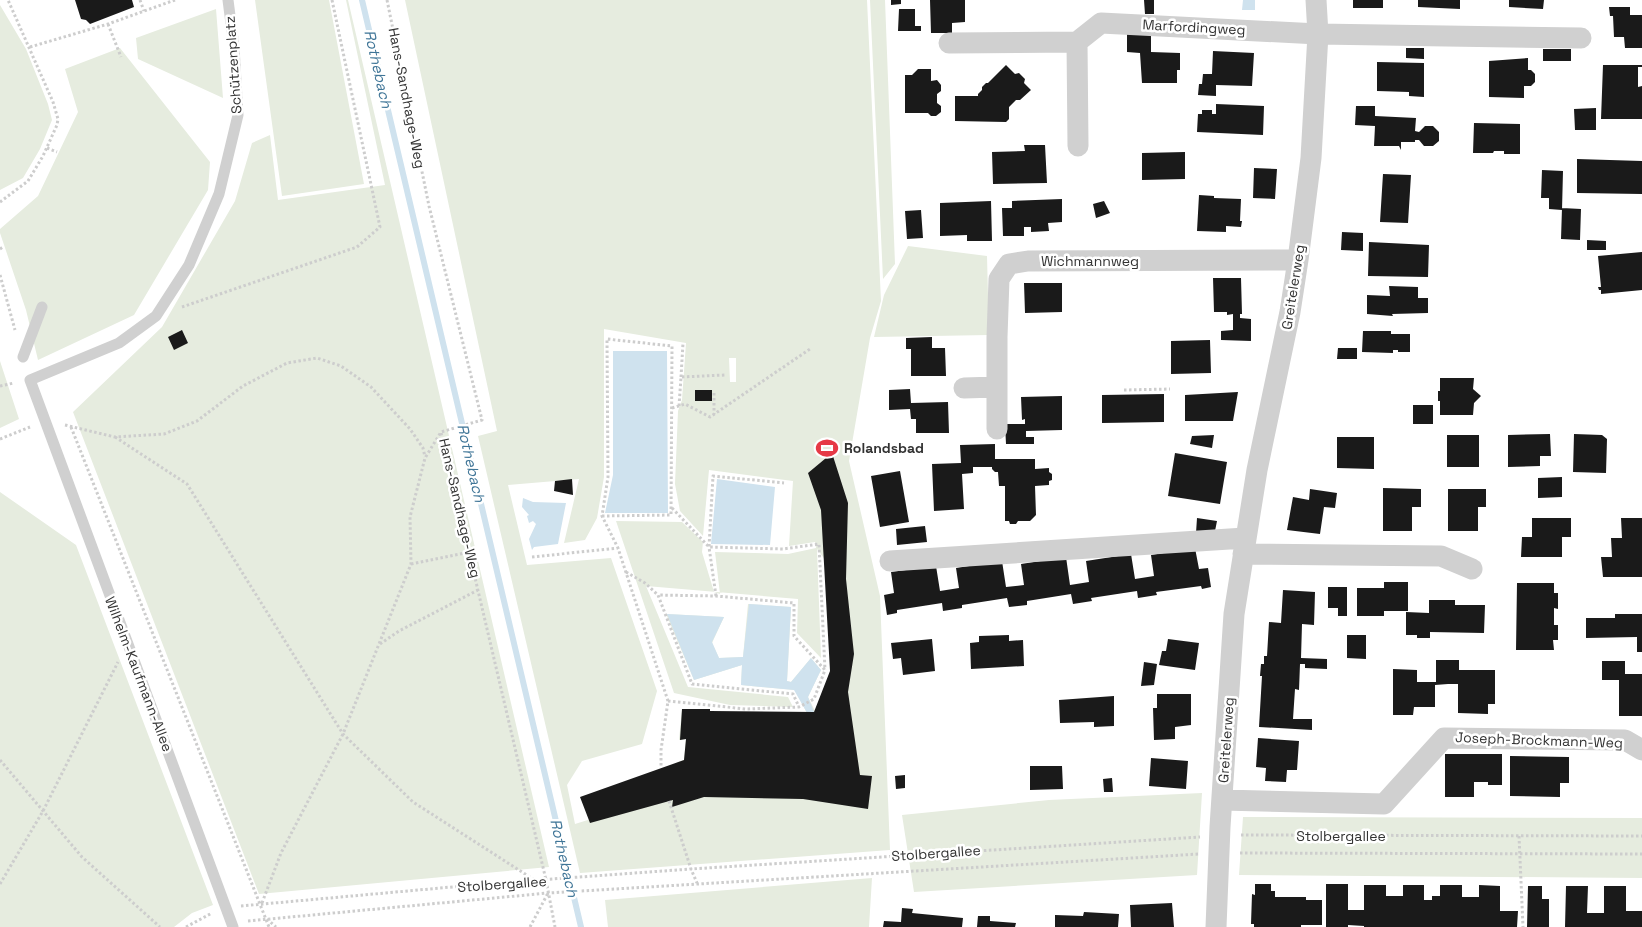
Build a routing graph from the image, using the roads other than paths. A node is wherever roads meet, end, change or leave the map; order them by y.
1 (228, 0) edge
2 (1316, 0) edge
3 (1318, 34) junction
4 (1582, 38) dead end
5 (1076, 42) junction
6 (948, 43) dead end
7 (1078, 146) dead end
8 (1298, 260) junction
9 (42, 307) dead end
10 (23, 357) dead end
11 (964, 388) dead end
12 (996, 388) junction
13 (44, 421) joint
14 (997, 429) dead end
15 (1244, 546) junction
16 (890, 562) dead end
17 (1472, 569) dead end
18 (1642, 750) edge
19 (1222, 800) junction
20 (236, 925) edge
21 (1216, 927) edge

1 - 13 lane, Schützenplatz
2 - 3 street, Greitelerweg
3 - 4 street
3 - 5 street, Marfordingweg
3 - 8 street, Greitelerweg
5 - 6 street
5 - 7 street
8 - 12 street, Wichmannweg
8 - 15 street, Greitelerweg
9 - 10 lane
11 - 12 street
12 - 14 street, Wichmannweg
13 - 20 lane, Wilhelm-Kaufmann-Allee
15 - 16 street
15 - 17 street
15 - 19 street, Greitelerweg
18 - 19 street, Joseph-Brockmann-Weg
19 - 21 street, Greitelerweg

